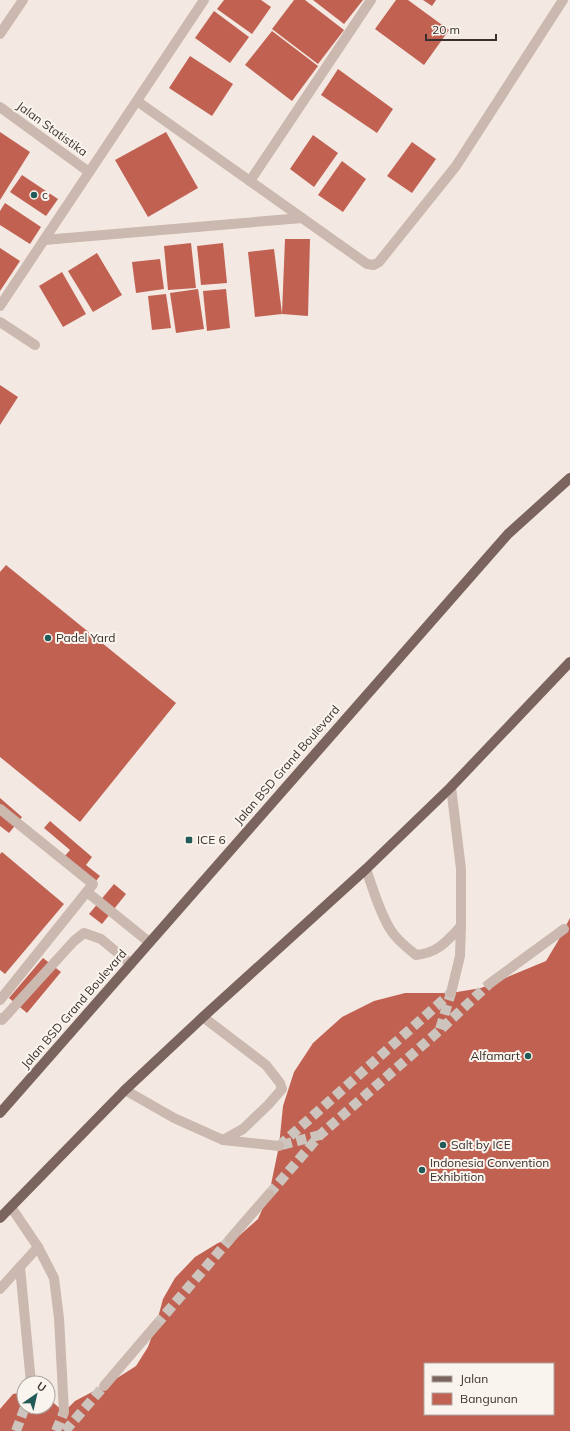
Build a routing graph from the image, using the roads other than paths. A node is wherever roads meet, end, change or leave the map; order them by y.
1 (23, 0) edge
2 (204, 0) edge
3 (371, 0) edge
4 (563, 0) edge
5 (0, 34) edge
6 (137, 101) junction
7 (0, 107) edge
8 (89, 172) junction
9 (250, 181) junction
10 (302, 218) junction
11 (44, 240) junction
12 (0, 306) edge
13 (0, 322) edge
14 (35, 345) dead end
15 (570, 478) edge
16 (570, 662) edge
17 (451, 787) junction
18 (0, 809) edge
19 (366, 869) junction
20 (87, 892) junction
21 (461, 926) junction
22 (564, 929) dead end
23 (149, 942) junction
24 (130, 964) junction
25 (489, 984) tunnel mouth
26 (451, 993) dead end
27 (0, 1000) edge
28 (203, 1017) junction
29 (0, 1018) edge
30 (125, 1090) junction
31 (0, 1113) edge
32 (223, 1140) junction
33 (279, 1146) tunnel mouth
34 (269, 1194) tunnel mouth
35 (11, 1207) junction
36 (0, 1218) edge
37 (230, 1239) tunnel mouth
38 (38, 1247) junction
39 (20, 1267) junction
40 (0, 1289) edge
41 (156, 1325) tunnel mouth
42 (30, 1375) edge
43 (104, 1386) tunnel mouth
44 (64, 1412) tunnel mouth

1 - 5 street
2 - 6 street
3 - 9 street
4 - 10 street
6 - 8 street
6 - 9 street
7 - 8 street, Jalan Statistika
8 - 11 street
9 - 10 street
10 - 11 street
11 - 12 street
13 - 14 street
15 - 23 main road, Jalan BSD Grand Boulevard
16 - 17 main road
17 - 19 main road
17 - 21 street
18 - 20 street
19 - 21 street
19 - 28 main road
20 - 23 street
20 - 27 street
21 - 26 street
22 - 25 street
23 - 24 main road, Jalan BSD Grand Boulevard
24 - 29 street
24 - 31 main road, Jalan BSD Grand Boulevard
28 - 30 main road
28 - 32 street
30 - 32 street
30 - 35 main road
32 - 33 street
34 - 37 street
35 - 36 main road
35 - 38 street
38 - 39 street
38 - 44 street
39 - 40 street
39 - 42 street
41 - 43 street

